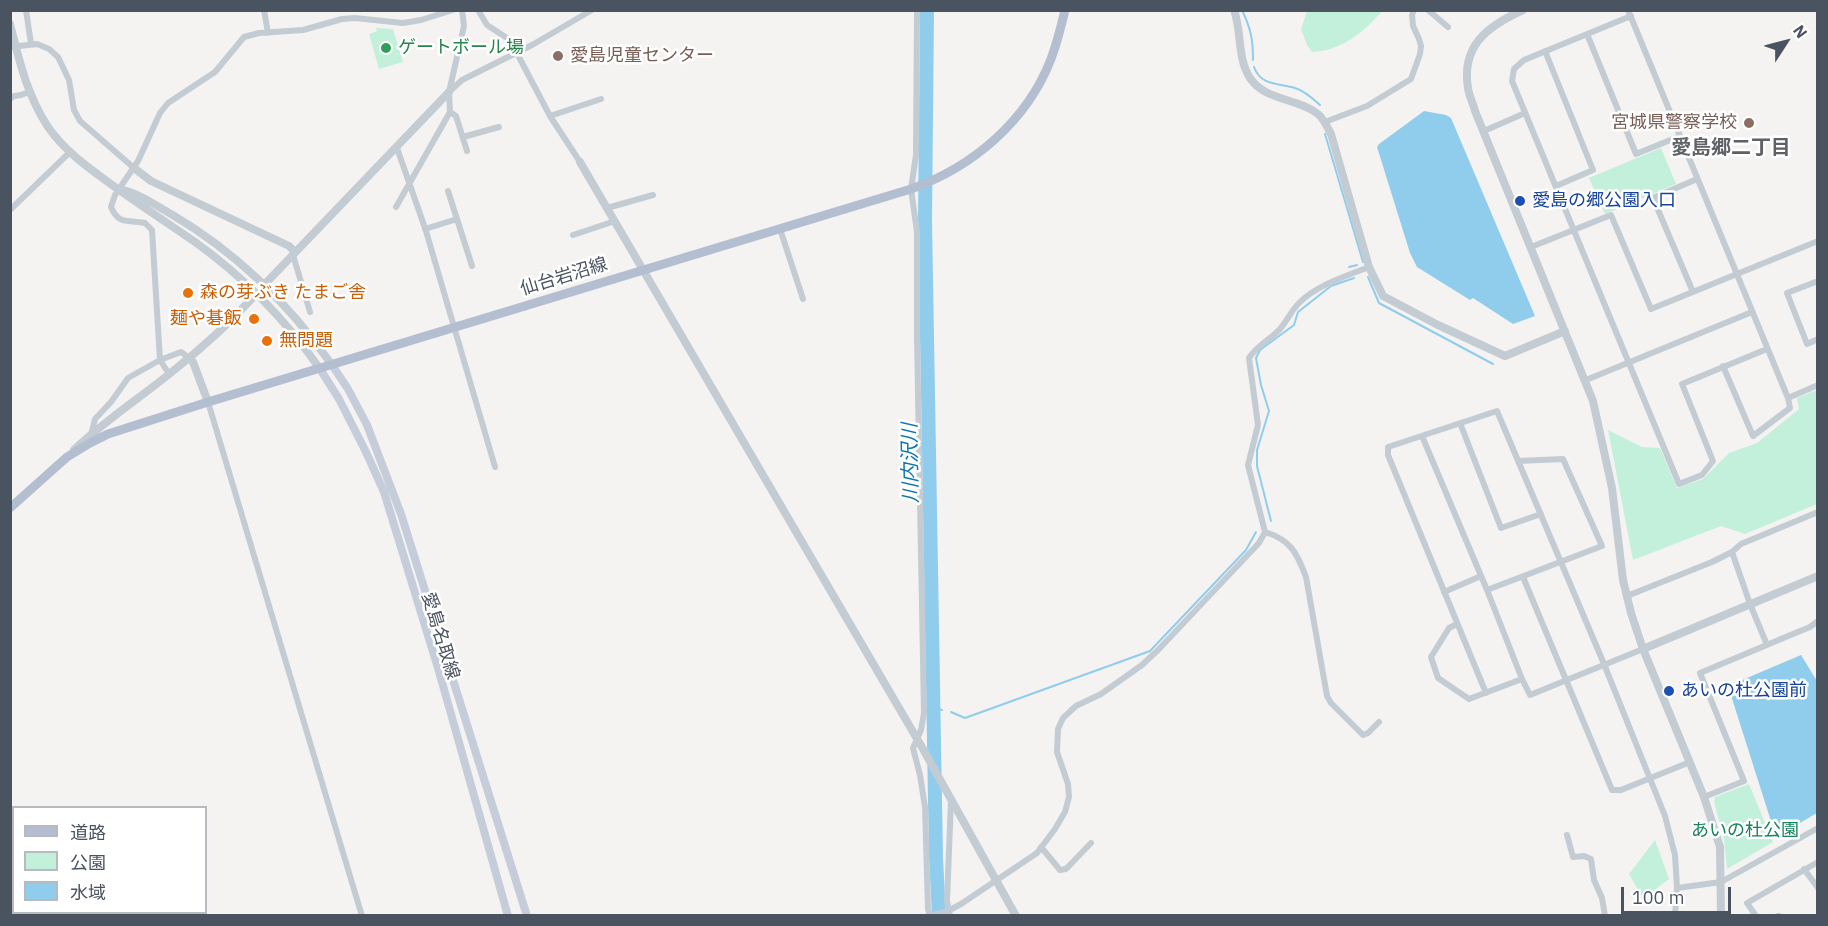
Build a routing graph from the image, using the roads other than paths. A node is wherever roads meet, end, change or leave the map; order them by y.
1 (26, 10) edge
2 (264, 10) edge
3 (453, 10) edge
4 (462, 10) edge
5 (478, 10) edge
6 (592, 10) edge
7 (917, 10) edge
8 (1065, 10) edge
9 (1234, 10) edge
10 (1414, 10) edge
11 (1428, 10) edge
12 (1523, 11) edge
13 (1629, 13) edge
14 (10, 24) edge
15 (1448, 27) dead end
16 (268, 33) junction
17 (1587, 34) junction
18 (31, 44) junction
19 (13, 46) edge
20 (1545, 51) junction
21 (517, 53) junction
22 (29, 92) junction
23 (449, 92) junction
24 (12, 95) edge
25 (602, 99) dead end
26 (450, 112) junction
27 (1524, 113) junction
28 (550, 116) junction
29 (1325, 122) junction
30 (499, 127) dead end
31 (1484, 131) junction
32 (1680, 136) junction
33 (463, 138) junction
34 (397, 148) junction
35 (467, 151) dead end
36 (70, 153) junction
37 (580, 162) joint
38 (134, 168) junction
39 (1697, 179) junction
40 (409, 184) junction
41 (1556, 186) junction
42 (914, 188) junction
43 (118, 189) junction
44 (448, 191) dead end
45 (653, 195) dead end
46 (396, 207) dead end
47 (607, 208) junction
48 (10, 210) edge
49 (457, 219) junction
50 (615, 221) junction
51 (425, 229) junction
52 (780, 229) junction
53 (1573, 230) junction
54 (573, 235) dead end
55 (1818, 241) edge
56 (1531, 248) junction
57 (294, 253) junction
58 (472, 266) dead end
59 (1370, 267) junction
60 (644, 271) junction
61 (1737, 273) junction
62 (1818, 281) edge
63 (264, 285) junction
64 (1693, 291) junction
65 (256, 293) junction
66 (803, 299) dead end
67 (310, 312) dead end
68 (1752, 312) junction
69 (454, 328) junction
70 (1565, 331) junction
71 (1818, 339) edge
72 (1767, 349) junction
73 (189, 358) junction
74 (160, 360) junction
75 (1629, 364) junction
76 (332, 365) junction
77 (1724, 366) junction
78 (320, 369) junction
79 (169, 374) junction
80 (1586, 380) junction
81 (1818, 385) edge
82 (1788, 398) junction
83 (208, 402) junction
84 (1460, 423) junction
85 (1422, 436) junction
86 (91, 438) junction
87 (1518, 460) junction
88 (495, 467) dead end
89 (10, 508) edge
90 (1818, 512) edge
91 (1541, 514) junction
92 (1265, 532) junction
93 (1732, 552) junction
94 (1561, 562) junction
95 (1481, 576) junction
96 (1818, 576) edge
97 (1523, 577) junction
98 (1487, 590) junction
99 (1444, 592) junction
100 (1627, 596) junction
101 (1750, 604) junction
102 (1818, 621) edge
103 (1457, 624) junction
104 (1767, 645) junction
105 (1643, 649) junction
106 (1604, 664) junction
107 (1522, 679) junction
108 (1567, 681) junction
109 (1486, 693) junction
110 (1379, 722) dead end
111 (917, 740) junction
112 (1690, 762) junction
113 (1650, 778) junction
114 (1704, 797) junction
115 (951, 799) junction
116 (1818, 828) edge
117 (1567, 835) dead end
118 (1091, 843) dead end
119 (1041, 847) junction
120 (1818, 862) edge
121 (1804, 869) junction
122 (997, 879) junction
123 (1721, 882) junction
124 (1677, 888) junction
125 (1818, 888) edge
126 (948, 912) edge
127 (362, 915) edge
128 (508, 915) edge
129 (527, 915) edge
130 (931, 915) edge
131 (1016, 915) edge
132 (1605, 915) edge
133 (1675, 915) edge
134 (1720, 915) edge
135 (1756, 915) edge

1 - 18 street
2 - 16 street
3 - 16 street
4 - 23 street
5 - 21 street
6 - 21 street
7 - 42 street
8 - 42 main road, 仙台岩沼線
9 - 29 street
10 - 29 street
11 - 15 street
12 - 31 street
13 - 17 street
13 - 32 street
14 - 19 street
16 - 38 street
17 - 20 street
17 - 32 street
18 - 19 street
18 - 38 street
19 - 22 street
20 - 27 street
20 - 41 street
21 - 23 street
21 - 28 street
22 - 24 street
22 - 36 street
23 - 26 street
23 - 34 street
25 - 28 street
26 - 33 street
26 - 40 street
27 - 31 street
27 - 41 street
28 - 37 street
29 - 59 street
30 - 33 street
31 - 56 street
32 - 39 street
33 - 35 street
34 - 40 street
34 - 57 street
36 - 43 street
36 - 48 street
37 - 47 street
38 - 43 street
38 - 57 street
39 - 61 street
39 - 64 street
40 - 46 street
40 - 51 street
41 - 53 street
42 - 52 main road, 仙台岩沼線
42 - 111 street
43 - 63 street
43 - 65 street
43 - 74 street
44 - 49 street
45 - 47 street
47 - 50 street
49 - 51 street
49 - 58 street
50 - 54 street
50 - 60 street
51 - 69 street
52 - 60 main road, 仙台岩沼線
52 - 66 street
53 - 56 street
53 - 64 street
53 - 75 street
55 - 61 street
56 - 70 street
57 - 63 street
57 - 67 street
59 - 70 street
59 - 92 street
60 - 69 main road, 仙台岩沼線
60 - 111 street
61 - 64 street
61 - 68 street
62 - 71 street
63 - 76 street
65 - 73 street
65 - 78 street
68 - 72 street
68 - 75 street
69 - 76 main road, 仙台岩沼線
69 - 88 street
70 - 80 street
72 - 77 street
72 - 82 street
73 - 74 street
73 - 79 street
73 - 83 street
74 - 79 street
74 - 86 street
75 - 77 street
75 - 80 street
76 - 78 main road, 仙台岩沼線
76 - 129 main road, 愛島名取線
77 - 82 street
78 - 83 main road, 仙台岩沼線
78 - 128 main road, 愛島名取線
79 - 86 street
80 - 100 street
81 - 82 street
83 - 86 main road, 仙台岩沼線
83 - 127 street
84 - 85 street
84 - 87 street
84 - 91 street
85 - 95 street
85 - 99 street
86 - 89 main road, 仙台岩沼線
87 - 91 street
87 - 94 street
90 - 93 street
91 - 94 street
92 - 110 street
92 - 119 street
93 - 100 street
93 - 101 street
94 - 97 street
94 - 106 street
95 - 98 street
95 - 99 street
96 - 101 street
97 - 98 street
97 - 108 street
98 - 107 street
99 - 103 street
100 - 105 street
101 - 104 street
101 - 105 street
102 - 104 street
103 - 109 street
103 - 109 street
104 - 114 street
105 - 106 street
105 - 112 street
106 - 108 street
106 - 113 street
107 - 108 street
107 - 109 street
108 - 113 street
111 - 115 street
111 - 130 street
112 - 113 street
112 - 114 street
113 - 124 street
114 - 123 street
115 - 122 street
115 - 126 street
116 - 123 street
117 - 132 street
118 - 119 street
119 - 122 street
120 - 121 street
121 - 125 street
121 - 135 street
122 - 126 street
122 - 131 street
123 - 124 street
123 - 134 street
124 - 133 street
126 - 130 street

